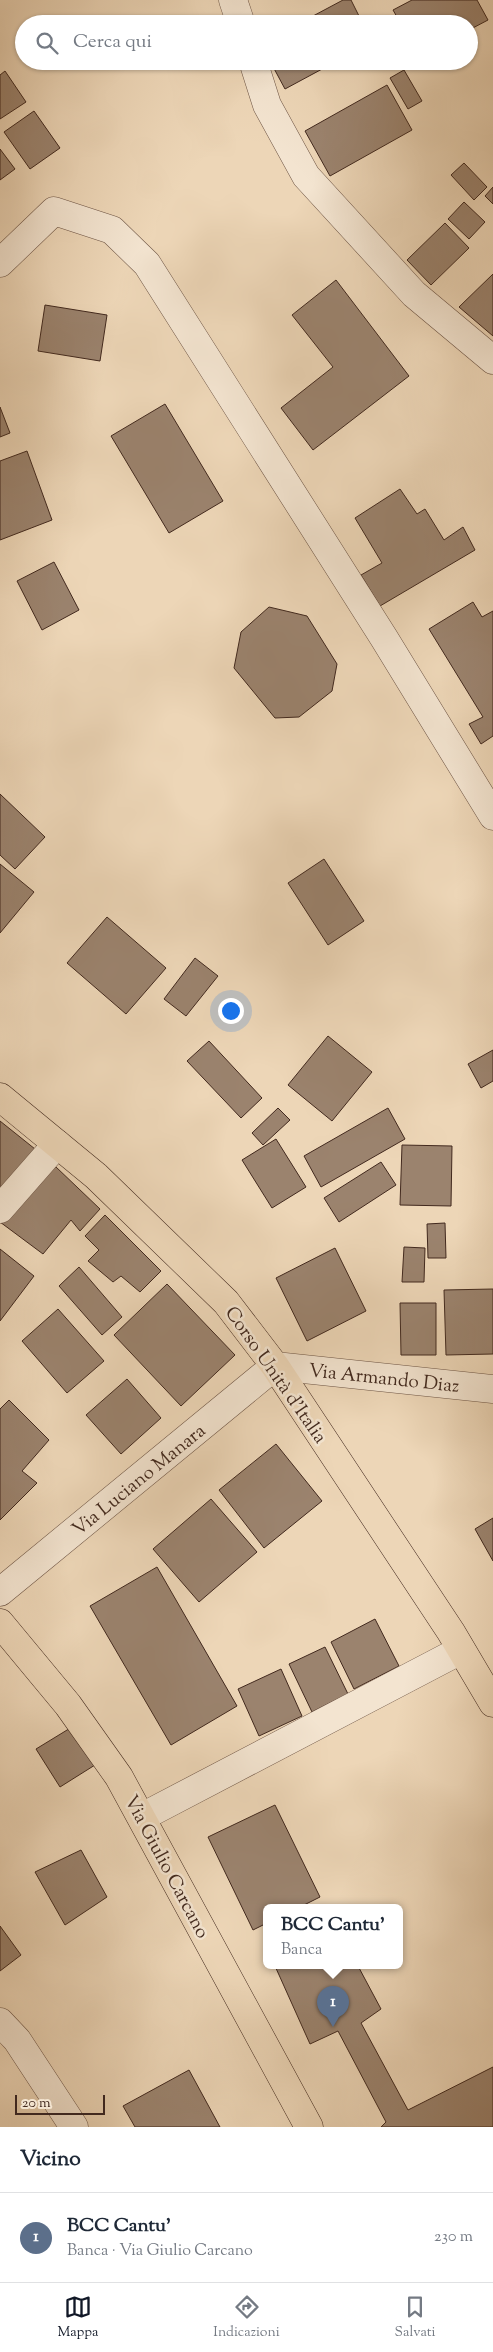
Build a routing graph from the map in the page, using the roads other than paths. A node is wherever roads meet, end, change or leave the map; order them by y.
1 (233, 0) edge
2 (238, 15) edge
3 (256, 70) edge
4 (0, 263) edge
5 (493, 360) edge
6 (493, 816) edge
7 (0, 1097) edge
8 (57, 1144) junction
9 (0, 1210) edge
10 (276, 1366) junction
11 (493, 1389) edge
12 (0, 1592) edge
13 (0, 1623) edge
14 (461, 1650) junction
15 (493, 1703) edge
16 (142, 1817) junction
17 (0, 2022) edge
18 (74, 2127) edge
19 (309, 2127) edge

1 - 2 street
3 - 5 street
4 - 6 street
7 - 8 main road, Corso Unità d'Italia
8 - 9 street
8 - 10 main road, Corso Unità d'Italia
10 - 11 street, Via Armando Diaz
10 - 12 street, Via Luciano Manara
10 - 14 main road, Corso Unità d'Italia
13 - 16 main road, Via Giulio Carcano
14 - 15 main road, Corso Unità d'Italia
14 - 16 street
16 - 19 main road, Via Giulio Carcano
17 - 18 street

